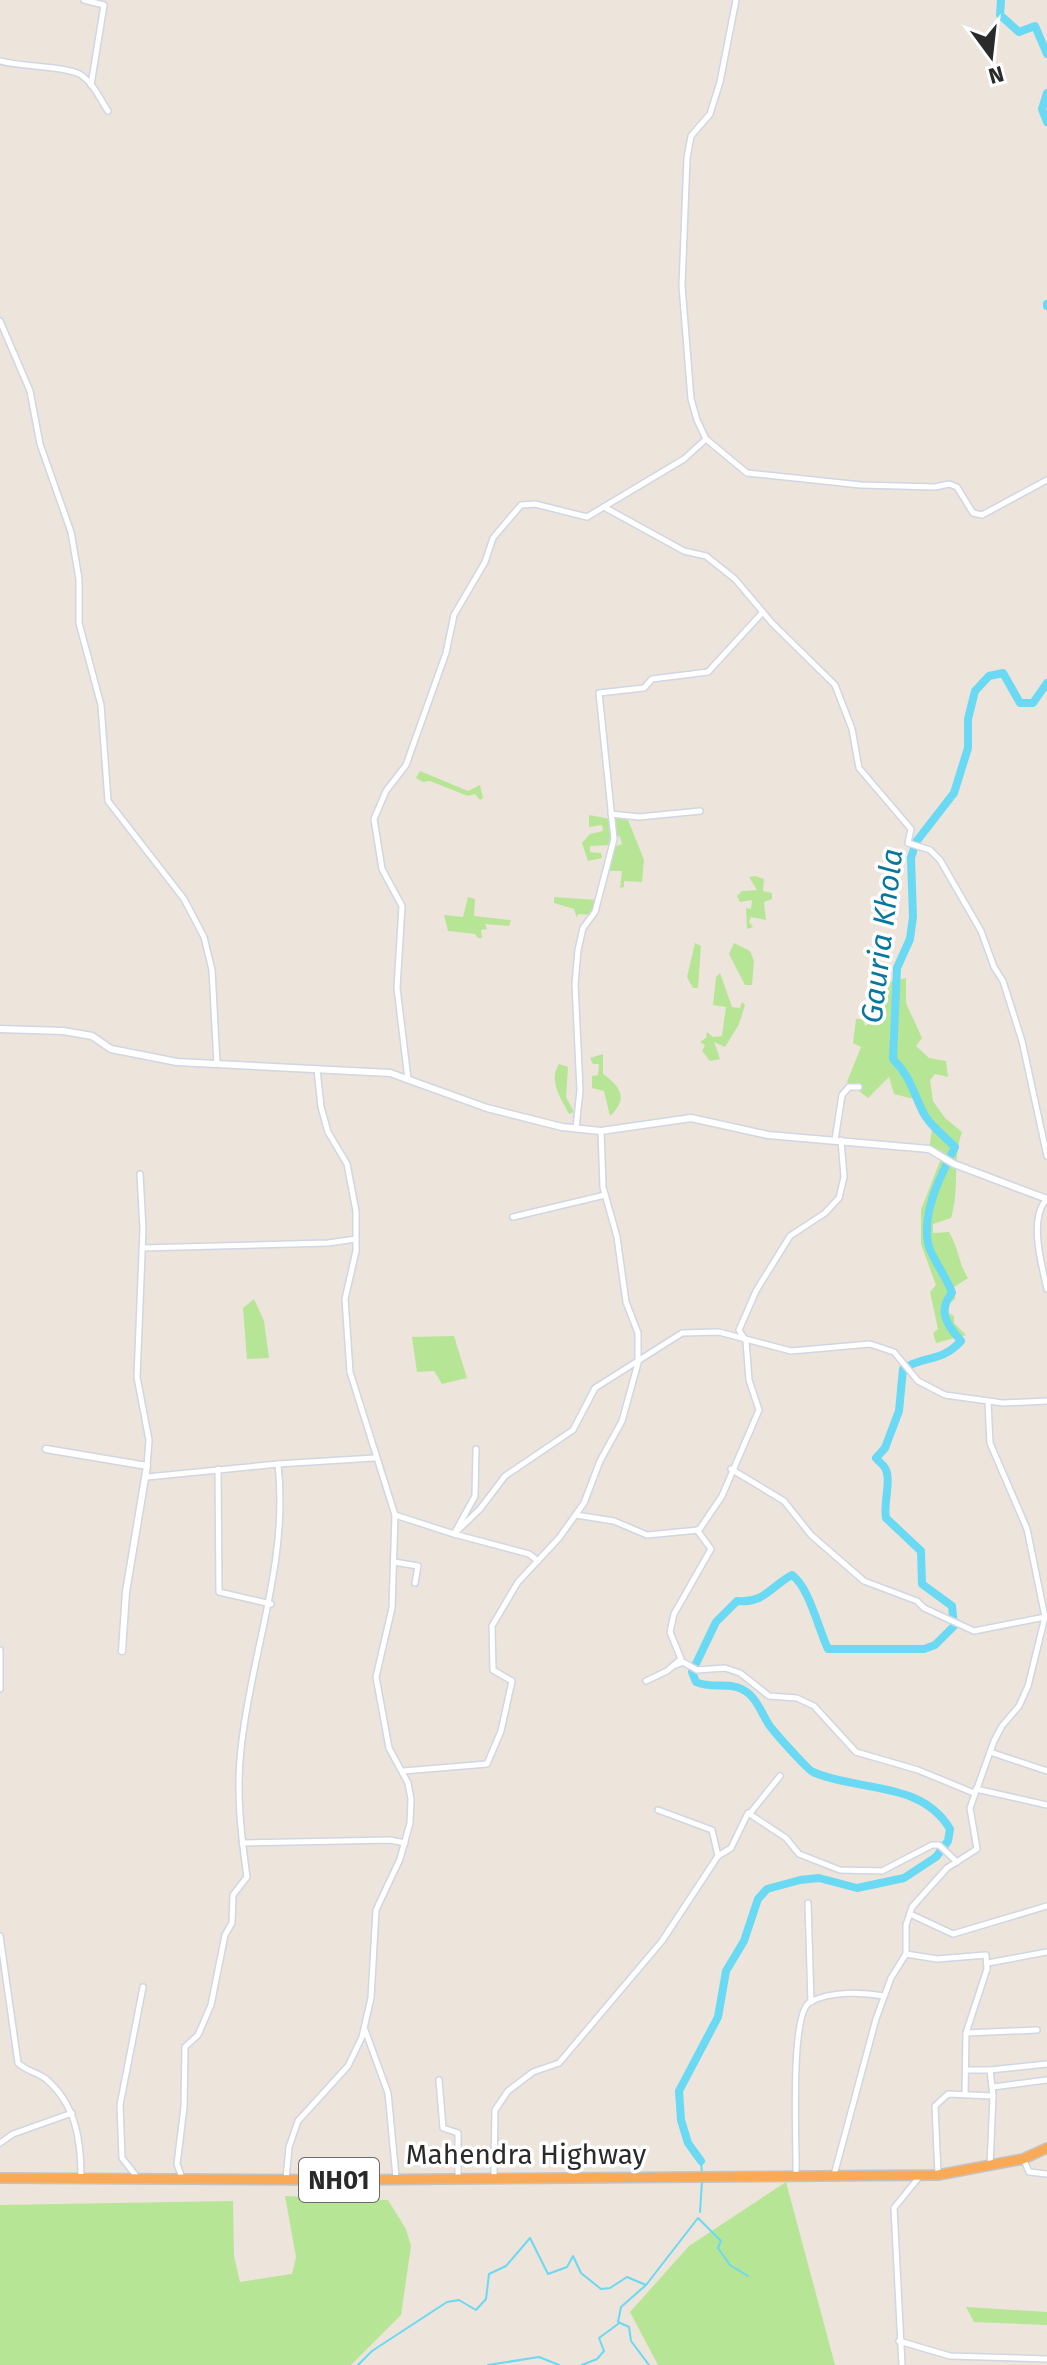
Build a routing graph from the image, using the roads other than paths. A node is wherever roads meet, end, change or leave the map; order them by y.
1 (84, 0) edge
2 (736, 0) edge
3 (0, 61) edge
4 (90, 85) junction
5 (108, 111) dead end
6 (0, 321) edge
7 (706, 439) junction
8 (1047, 480) edge
9 (604, 507) junction
10 (763, 612) junction
11 (700, 811) dead end
12 (611, 814) junction
13 (0, 1029) edge
14 (217, 1064) junction
15 (317, 1069) junction
16 (408, 1079) junction
17 (859, 1087) dead end
18 (1044, 1127) edge
19 (576, 1128) junction
20 (601, 1131) junction
21 (838, 1140) junction
22 (1047, 1156) edge
23 (140, 1174) dead end
24 (605, 1195) junction
25 (1047, 1199) edge
26 (513, 1217) dead end
27 (356, 1239) junction
28 (142, 1248) junction
29 (1047, 1289) edge
30 (742, 1337) junction
31 (638, 1363) junction
32 (1047, 1401) edge
33 (988, 1402) junction
34 (46, 1449) dead end
35 (476, 1449) dead end
36 (374, 1458) junction
37 (278, 1464) junction
38 (147, 1466) junction
39 (218, 1469) junction
40 (731, 1469) junction
41 (147, 1477) junction
42 (395, 1515) junction
43 (576, 1515) junction
44 (697, 1530) junction
45 (454, 1534) junction
46 (538, 1561) junction
47 (394, 1562) junction
48 (415, 1583) dead end
49 (271, 1604) junction
50 (1045, 1617) edge
51 (0, 1650) edge
52 (1047, 1650) edge
53 (122, 1651) dead end
54 (1039, 1651) junction
55 (676, 1665) junction
56 (646, 1681) dead end
57 (0, 1689) edge
58 (990, 1752) junction
59 (403, 1771) junction
60 (1047, 1771) edge
61 (780, 1776) dead end
62 (975, 1791) junction
63 (1047, 1805) edge
64 (658, 1810) dead end
65 (751, 1813) junction
66 (242, 1843) junction
67 (405, 1843) junction
68 (718, 1856) junction
69 (957, 1862) junction
70 (808, 1903) dead end
71 (1047, 1906) edge
72 (910, 1914) junction
73 (0, 1936) edge
74 (1047, 1952) edge
75 (906, 1954) junction
76 (988, 1963) junction
77 (143, 1987) dead end
78 (884, 1996) junction
79 (811, 2002) junction
80 (364, 2029) junction
81 (1037, 2030) dead end
82 (966, 2033) junction
83 (1047, 2064) edge
84 (967, 2070) junction
85 (990, 2070) junction
86 (439, 2080) dead end
87 (1047, 2080) edge
88 (993, 2087) junction
89 (965, 2095) junction
90 (993, 2096) junction
91 (72, 2113) junction
92 (0, 2143) edge
93 (1047, 2148) edge
94 (1023, 2159) junction
95 (990, 2167) junction
96 (1047, 2174) edge
97 (796, 2175) junction
98 (834, 2175) junction
99 (920, 2175) junction
100 (938, 2175) junction
101 (458, 2176) junction
102 (494, 2176) junction
103 (81, 2177) junction
104 (138, 2177) junction
105 (396, 2177) junction
106 (0, 2178) edge
107 (182, 2178) junction
108 (286, 2179) junction
109 (899, 2341) junction
110 (1047, 2359) edge
111 (902, 2365) edge

1 - 4 street
2 - 7 street
3 - 4 street
4 - 5 street
6 - 14 street
7 - 8 street
7 - 9 street
9 - 10 street
9 - 16 street
10 - 12 street
10 - 18 street
11 - 12 street
12 - 19 street
13 - 14 street
14 - 15 street
15 - 16 street
15 - 27 street
16 - 19 street
17 - 21 street
18 - 22 street
19 - 20 street
20 - 21 street
20 - 24 street
21 - 25 street
21 - 30 street
23 - 28 street
24 - 26 street
24 - 31 street
25 - 29 street
27 - 28 street
27 - 36 street
28 - 38 street
30 - 31 street
30 - 33 street
30 - 40 street
31 - 43 street
31 - 45 street
32 - 33 street
33 - 50 street
34 - 38 street
35 - 45 street
36 - 37 street
36 - 42 street
37 - 39 street
37 - 49 street
38 - 41 street
39 - 41 street
39 - 49 street
40 - 44 street
40 - 50 street
41 - 53 street
42 - 45 street
42 - 47 street
43 - 44 street
43 - 46 street
44 - 55 street
45 - 46 street
46 - 59 street
47 - 48 street
47 - 59 street
49 - 66 street
50 - 54 street
51 - 57 street
52 - 54 street
54 - 58 street
55 - 56 street
55 - 62 street
58 - 60 street
58 - 62 street
59 - 67 street
61 - 65 street
62 - 63 street
62 - 69 street
64 - 68 street
65 - 68 street
65 - 69 street
66 - 67 street
66 - 107 street
67 - 80 street
68 - 102 street
69 - 72 street
70 - 79 street
71 - 72 street
72 - 75 street
73 - 91 street
74 - 76 street
75 - 76 street
75 - 78 street
76 - 82 street
77 - 104 street
78 - 79 street
78 - 98 street
79 - 97 street
80 - 105 street
80 - 108 street
81 - 82 street
82 - 84 street
83 - 85 street
84 - 85 street
84 - 89 street
85 - 88 street
86 - 101 street
87 - 88 street
88 - 90 street
89 - 90 street
89 - 100 street
90 - 95 street
91 - 92 street
91 - 103 street
93 - 94 highway, Mahendra Highway / NH01
94 - 95 highway, Mahendra Highway / NH01
94 - 96 street
95 - 100 highway, Mahendra Highway / NH01
97 - 98 highway, Mahendra Highway / NH01
97 - 102 highway, Mahendra Highway / NH01
98 - 99 highway, Mahendra Highway / NH01
99 - 100 highway, Mahendra Highway / NH01
99 - 109 street
101 - 102 highway, Mahendra Highway / NH01
101 - 105 highway, Mahendra Highway / NH01
103 - 104 highway, Mahendra Highway / NH01
103 - 106 highway, Mahendra Highway / NH01
104 - 107 highway, Mahendra Highway / NH01
105 - 108 highway, Mahendra Highway / NH01
107 - 108 highway, Mahendra Highway / NH01
109 - 110 street
109 - 111 street

